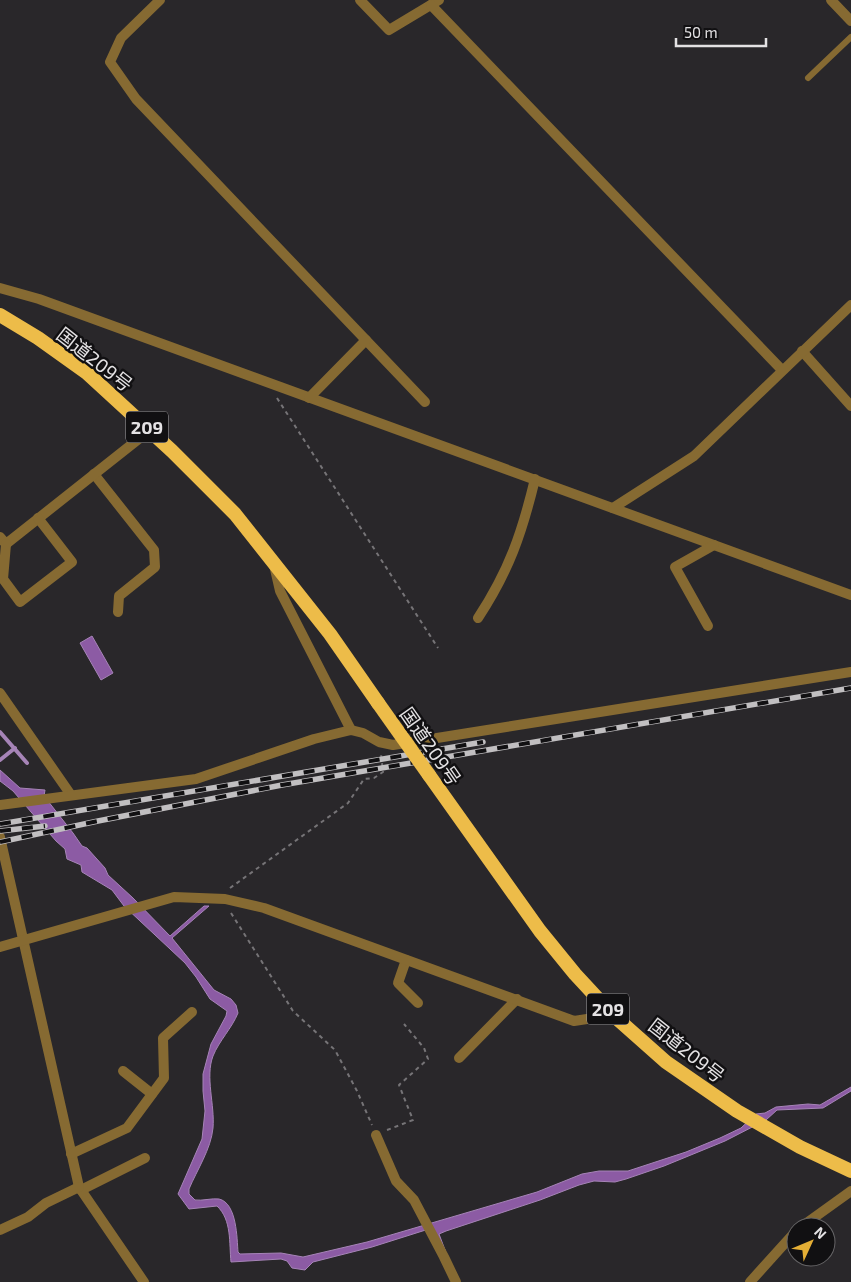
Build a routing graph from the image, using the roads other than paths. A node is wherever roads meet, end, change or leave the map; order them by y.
1 (160, 0) edge
2 (360, 0) edge
3 (831, 0) edge
4 (435, 3) edge
5 (851, 21) edge
6 (851, 37) edge
7 (808, 78) dead end
8 (0, 288) edge
9 (851, 305) edge
10 (0, 315) edge
11 (366, 340) junction
12 (802, 351) junction
13 (782, 370) junction
14 (309, 398) junction
15 (425, 402) dead end
16 (851, 406) edge
17 (150, 430) junction
18 (94, 474) junction
19 (535, 479) junction
20 (613, 508) junction
21 (38, 518) junction
22 (3, 540) edge
23 (714, 545) junction
24 (273, 561) junction
25 (851, 594) edge
26 (118, 612) dead end
27 (478, 618) dead end
28 (708, 626) dead end
29 (851, 672) edge
30 (0, 694) edge
31 (351, 730) junction
32 (71, 795) junction
33 (0, 805) edge
34 (0, 837) edge
35 (23, 940) junction
36 (0, 947) edge
37 (406, 960) junction
38 (517, 999) junction
39 (418, 1003) dead end
40 (192, 1012) dead end
41 (613, 1015) junction
42 (459, 1058) dead end
43 (123, 1070) dead end
44 (152, 1094) junction
45 (376, 1135) road end
46 (71, 1154) junction
47 (145, 1158) dead end
48 (851, 1172) edge
49 (80, 1188) junction
50 (851, 1191) edge
51 (815, 1217) edge
52 (0, 1230) edge
53 (786, 1242) edge
54 (144, 1282) edge
55 (456, 1282) edge
56 (750, 1282) edge

1 - 11 street
2 - 4 street
3 - 5 street
4 - 13 street
6 - 7 lane
8 - 14 street
9 - 12 street
10 - 17 highway, 国道209号 / 209
11 - 14 street
11 - 15 street
12 - 13 street
12 - 16 street
13 - 20 street
14 - 19 street
17 - 18 street
17 - 24 highway, 国道209号 / 209
18 - 21 street
18 - 26 street
19 - 20 street
19 - 27 street
20 - 23 street
21 - 22 street
21 - 22 street
23 - 25 street
23 - 28 street
24 - 31 street
24 - 41 highway, 国道209号 / 209, bridge
29 - 31 street
30 - 32 street
31 - 32 street
32 - 33 street
34 - 35 street
35 - 36 street
35 - 37 street
35 - 46 street
37 - 38 street
37 - 39 street
38 - 41 street
38 - 42 street
40 - 44 street
41 - 48 highway, 国道209号 / 209
43 - 44 street
44 - 46 street
45 - 55 street
46 - 49 street
47 - 49 street
49 - 52 street
49 - 54 street
50 - 51 street
53 - 56 street

